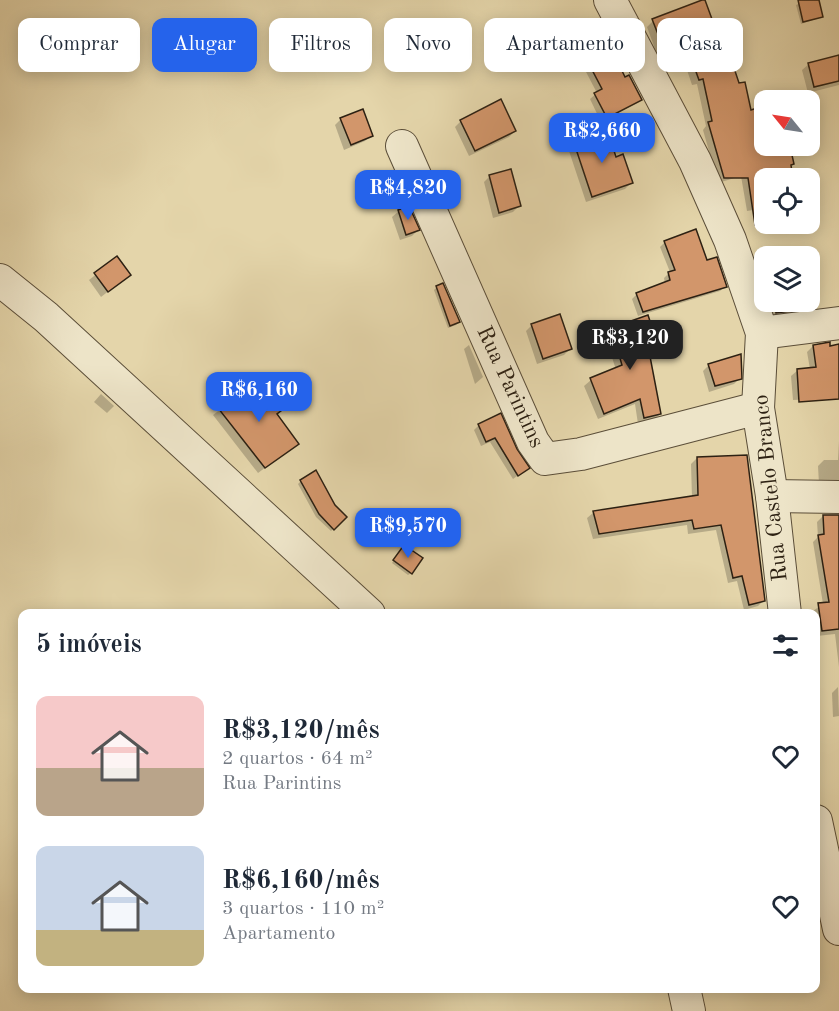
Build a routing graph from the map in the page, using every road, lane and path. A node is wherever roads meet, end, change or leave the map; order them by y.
1 (610, 0) edge
2 (402, 146) dead end
3 (0, 280) edge
4 (839, 323) edge
5 (762, 333) junction
6 (758, 408) junction
7 (772, 496) junction
8 (839, 497) edge
9 (364, 609) edge
10 (784, 609) edge
11 (820, 840) edge
12 (839, 929) edge
13 (685, 993) edge
14 (689, 1011) edge

1 - 5 street, Rua Castelo Branco
2 - 6 street, Rua Parintins
3 - 9 street
4 - 5 street
5 - 6 street, Rua Castelo Branco
6 - 7 street, Rua Castelo Branco
7 - 8 street
7 - 10 street, Rua Castelo Branco
11 - 12 street
13 - 14 street

